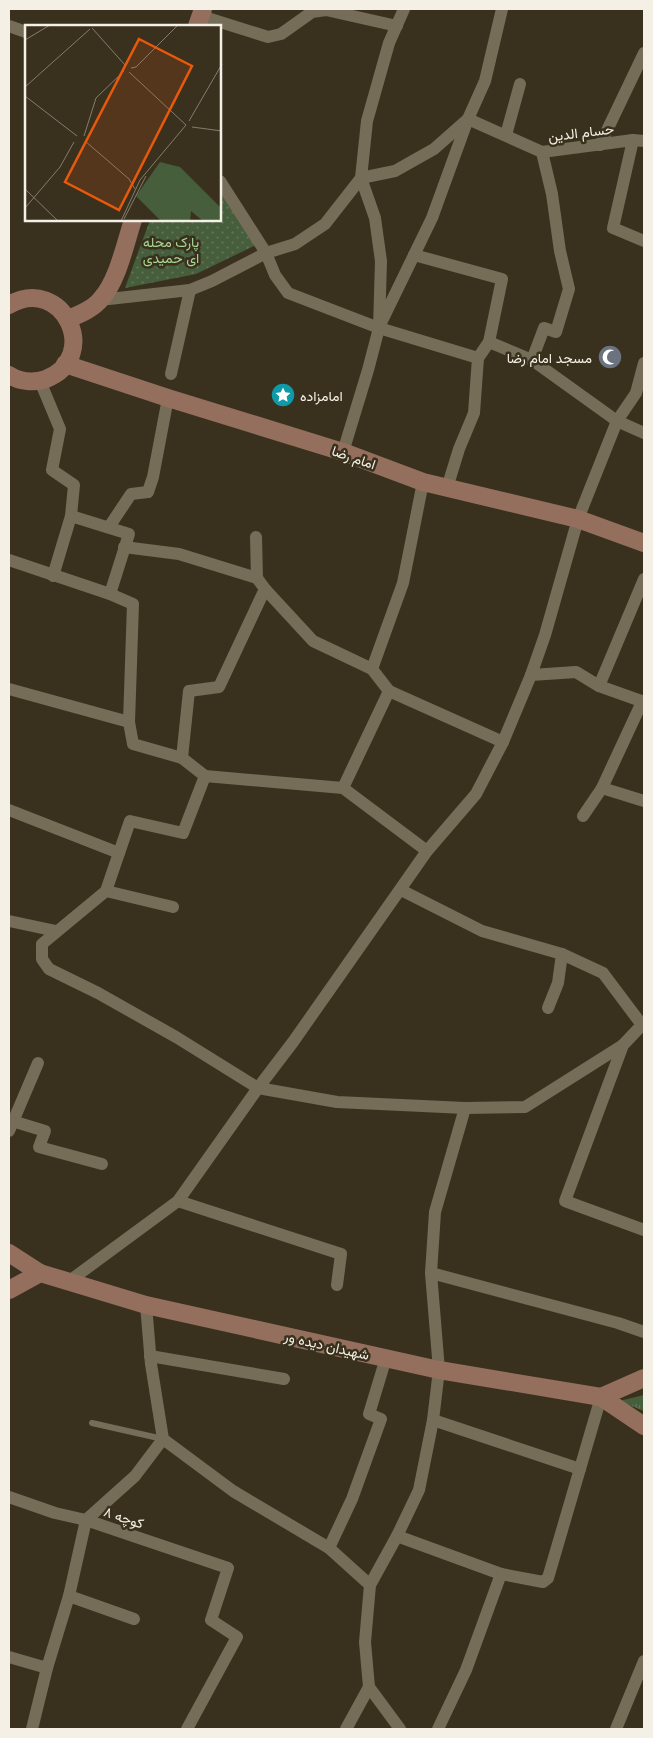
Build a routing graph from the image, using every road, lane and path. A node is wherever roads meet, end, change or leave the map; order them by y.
1 (404, 9) edge
2 (502, 9) edge
3 (200, 17) edge
4 (9, 26) edge
5 (397, 26) junction
6 (25, 32) edge
7 (644, 53) edge
8 (520, 84) dead end
9 (468, 119) junction
10 (506, 136) junction
11 (639, 141) edge
12 (600, 145) junction
13 (542, 152) junction
14 (360, 178) junction
15 (221, 183) edge
16 (133, 221) edge
17 (644, 241) edge
18 (266, 253) junction
19 (414, 255) junction
20 (190, 290) junction
21 (100, 300) junction
22 (9, 305) edge
23 (68, 319) junction
24 (379, 328) junction
25 (489, 342) junction
26 (478, 358) junction
27 (532, 360) junction
28 (644, 363) edge
29 (65, 364) junction
30 (171, 374) dead end
31 (10, 378) edge
32 (40, 381) junction
33 (168, 398) junction
34 (617, 421) junction
35 (644, 433) edge
36 (343, 452) junction
37 (423, 482) junction
38 (447, 488) junction
39 (72, 516) junction
40 (578, 519) junction
41 (109, 527) junction
42 (256, 537) dead end
43 (644, 543) edge
44 (124, 548) junction
45 (9, 560) edge
46 (53, 576) junction
47 (257, 578) junction
48 (644, 579) edge
49 (265, 589) junction
50 (110, 594) junction
51 (639, 606) edge
52 (372, 669) junction
53 (531, 675) junction
54 (599, 686) junction
55 (9, 688) edge
56 (389, 691) junction
57 (643, 702) edge
58 (129, 722) junction
59 (503, 742) junction
60 (182, 758) junction
61 (205, 776) junction
62 (343, 788) junction
63 (602, 788) junction
64 (644, 801) edge
65 (9, 810) edge
66 (583, 816) dead end
67 (427, 851) junction
68 (119, 853) junction
69 (401, 890) junction
70 (106, 891) junction
71 (173, 907) dead end
72 (9, 921) edge
73 (56, 931) junction
74 (562, 954) junction
75 (548, 1008) dead end
76 (643, 1024) edge
77 (623, 1045) junction
78 (38, 1063) dead end
79 (258, 1088) junction
80 (465, 1108) junction
81 (10, 1124) edge
82 (102, 1164) dead end
83 (178, 1201) junction
84 (644, 1230) edge
85 (9, 1253) edge
86 (40, 1273) junction
87 (431, 1273) junction
88 (68, 1282) junction
89 (337, 1286) dead end
90 (9, 1290) edge
91 (146, 1305) junction
92 (644, 1332) edge
93 (150, 1356) junction
94 (386, 1358) junction
95 (439, 1370) junction
96 (644, 1378) edge
97 (284, 1379) dead end
98 (601, 1397) junction
99 (433, 1420) junction
100 (92, 1423) dead end
101 (644, 1426) edge
102 (163, 1439) junction
103 (580, 1469) junction
104 (9, 1497) edge
105 (86, 1520) junction
106 (397, 1536) junction
107 (329, 1548) junction
108 (501, 1574) junction
109 (370, 1585) junction
110 (69, 1596) junction
111 (134, 1619) dead end
112 (9, 1657) edge
113 (644, 1661) edge
114 (47, 1668) junction
115 (369, 1687) junction
116 (32, 1729) edge
117 (187, 1729) edge
118 (346, 1729) edge
119 (400, 1729) edge
120 (438, 1729) edge
121 (616, 1729) edge

1 - 5 street
2 - 9 street
3 - 5 street
4 - 6 street
5 - 14 street
7 - 12 street
8 - 10 street
9 - 10 street, حسام الدین
9 - 14 street
9 - 19 street
10 - 13 street, حسام الدین
11 - 12 street, حسام الدین
11 - 17 street
12 - 13 street, حسام الدین
13 - 27 street
14 - 18 street
14 - 24 street
15 - 18 street
16 - 21 main road
18 - 20 street
18 - 24 street
19 - 24 street
19 - 25 street
20 - 21 street
20 - 30 street
21 - 23 main road
22 - 23 main road
23 - 29 main road
24 - 26 street
24 - 36 street
25 - 26 street
25 - 27 street
26 - 38 street
27 - 34 street
28 - 34 street
29 - 32 main road
29 - 33 main road, امام رضا
31 - 32 main road
32 - 39 street
33 - 36 main road, امام رضا
33 - 41 street
34 - 35 street
34 - 40 street
36 - 37 main road, امام رضا
37 - 38 main road, امام رضا
37 - 52 street
38 - 40 main road, امام رضا
39 - 41 street
39 - 46 street
40 - 43 main road, امام رضا
40 - 53 street
41 - 44 street
42 - 47 street
44 - 47 street
44 - 50 street
45 - 46 street
46 - 50 street
47 - 49 street
48 - 51 street
49 - 52 street
49 - 60 street
50 - 58 street
51 - 54 street
52 - 56 street
53 - 54 street
53 - 59 street
54 - 57 street
55 - 58 street
56 - 59 street
56 - 62 street
57 - 63 street
58 - 60 street
59 - 67 street
60 - 61 street
61 - 62 street
61 - 68 street
62 - 67 street
63 - 64 street
63 - 66 street
65 - 68 street
67 - 69 street
68 - 70 street
69 - 74 street
69 - 79 street
70 - 71 street
70 - 73 street
72 - 73 street
73 - 79 street
74 - 75 street
74 - 76 street
76 - 77 street
77 - 80 street
77 - 84 street
78 - 81 street
79 - 80 street
79 - 83 street
80 - 87 street
81 - 82 street
83 - 88 street
83 - 89 street
85 - 86 main road, شهیدان دیده ور
86 - 88 main road, شهیدان دیده ور
86 - 90 main road
87 - 92 street
87 - 95 street
88 - 91 main road, شهیدان دیده ور
91 - 93 street
91 - 94 main road, شهیدان دیده ور
93 - 97 street
93 - 102 street
94 - 95 main road, شهیدان دیده ور
94 - 107 street
95 - 98 main road, شهیدان دیده ور
95 - 99 street
96 - 98 main road
98 - 101 main road, شهیدان دیده ور
98 - 103 street
99 - 103 street
99 - 106 street
100 - 102 lane
102 - 105 street
102 - 107 street
103 - 108 street
104 - 105 street, کوچه ۸
105 - 110 street
105 - 117 street, کوچه ۸
106 - 108 street
106 - 109 street
107 - 109 street
108 - 120 street
109 - 115 street
110 - 111 street
110 - 114 street
112 - 114 street
113 - 121 street
114 - 116 street
115 - 118 street
115 - 119 street

